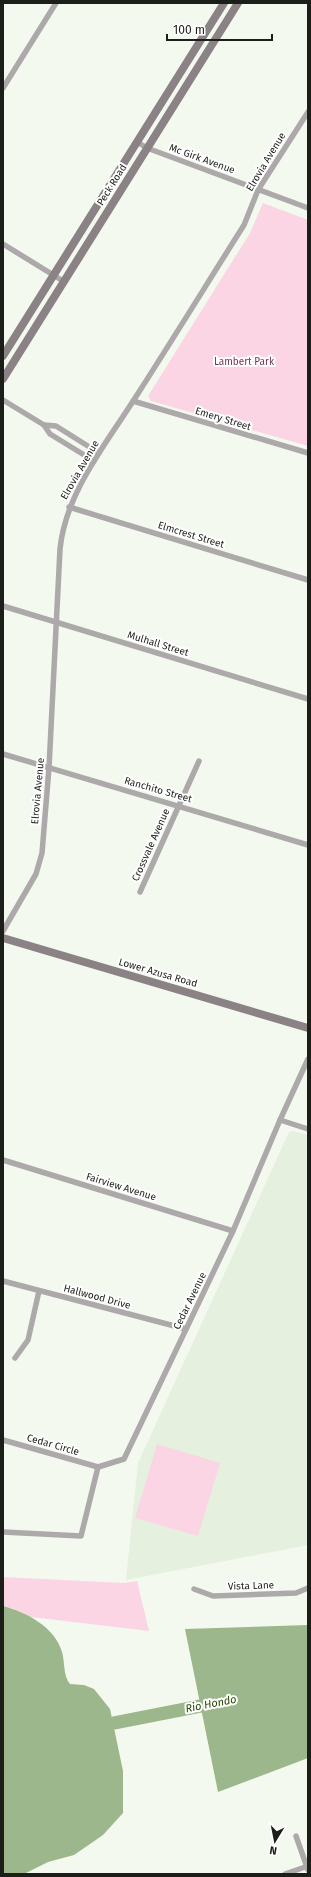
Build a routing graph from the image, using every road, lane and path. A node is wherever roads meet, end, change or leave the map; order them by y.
1 (56, 3) edge
2 (224, 3) edge
3 (238, 3) edge
4 (3, 88) edge
5 (308, 112) edge
6 (137, 142) junction
7 (147, 148) junction
8 (258, 190) junction
9 (308, 208) edge
10 (3, 244) edge
11 (53, 275) junction
12 (63, 282) junction
13 (3, 356) edge
14 (3, 379) edge
15 (3, 400) edge
16 (133, 401) junction
17 (44, 425) junction
18 (308, 453) edge
19 (100, 454) junction
20 (94, 461) junction
21 (69, 507) junction
22 (308, 580) edge
23 (3, 606) edge
24 (58, 622) junction
25 (308, 699) edge
26 (3, 754) edge
27 (199, 761) dead end
28 (49, 768) junction
29 (178, 806) junction
30 (308, 845) edge
31 (140, 892) dead end
32 (3, 931) edge
33 (3, 938) edge
34 (308, 1028) edge
35 (308, 1059) edge
36 (280, 1120) junction
37 (308, 1129) edge
38 (3, 1160) edge
39 (233, 1231) junction
40 (3, 1281) edge
41 (39, 1291) junction
42 (186, 1329) junction
43 (15, 1358) dead end
44 (3, 1440) edge
45 (98, 1467) junction
46 (3, 1532) edge
47 (308, 1588) edge
48 (194, 1589) dead end
49 (296, 1836) dead end
50 (308, 1868) edge
51 (285, 1874) edge

1 - 4 street
2 - 6 main road, Peck Road
3 - 7 main road, Peck Road
5 - 8 street, Elrovia Avenue
6 - 7 street, Mc Girk Avenue
6 - 11 main road, Peck Road
7 - 8 street, Mc Girk Avenue
7 - 12 main road, Peck Road
8 - 9 street, Mc Girk Avenue
8 - 16 street, Elrovia Avenue
10 - 11 street
11 - 12 street
11 - 13 main road, Peck Road
12 - 14 main road, Peck Road
15 - 17 street
16 - 18 street, Emery Street
16 - 19 street, Elrovia Avenue
17 - 19 street
17 - 20 street
19 - 20 street, Elrovia Avenue
20 - 21 street, Elrovia Avenue
21 - 22 street, Elmcrest Street
21 - 24 street, Elrovia Avenue
23 - 24 street, Mulhall Street
24 - 25 street, Mulhall Street
24 - 28 street, Elrovia Avenue
26 - 28 street, Ranchito Street
27 - 29 street, Crossvale Avenue
28 - 29 street, Ranchito Street
28 - 32 street, Elrovia Avenue
29 - 30 street, Ranchito Street
29 - 31 street, Crossvale Avenue
33 - 34 main road, Lower Azusa Road
35 - 36 street, Cedar Avenue
36 - 37 street
36 - 39 street, Cedar Avenue
38 - 39 street, Fairview Avenue
39 - 42 street, Cedar Avenue
40 - 41 street, Hallwood Drive
41 - 42 street, Hallwood Drive
41 - 43 street
42 - 45 street, Cedar Avenue
44 - 45 street, Cedar Circle
45 - 46 street
47 - 48 street, Vista Lane
49 - 50 street
50 - 51 street

